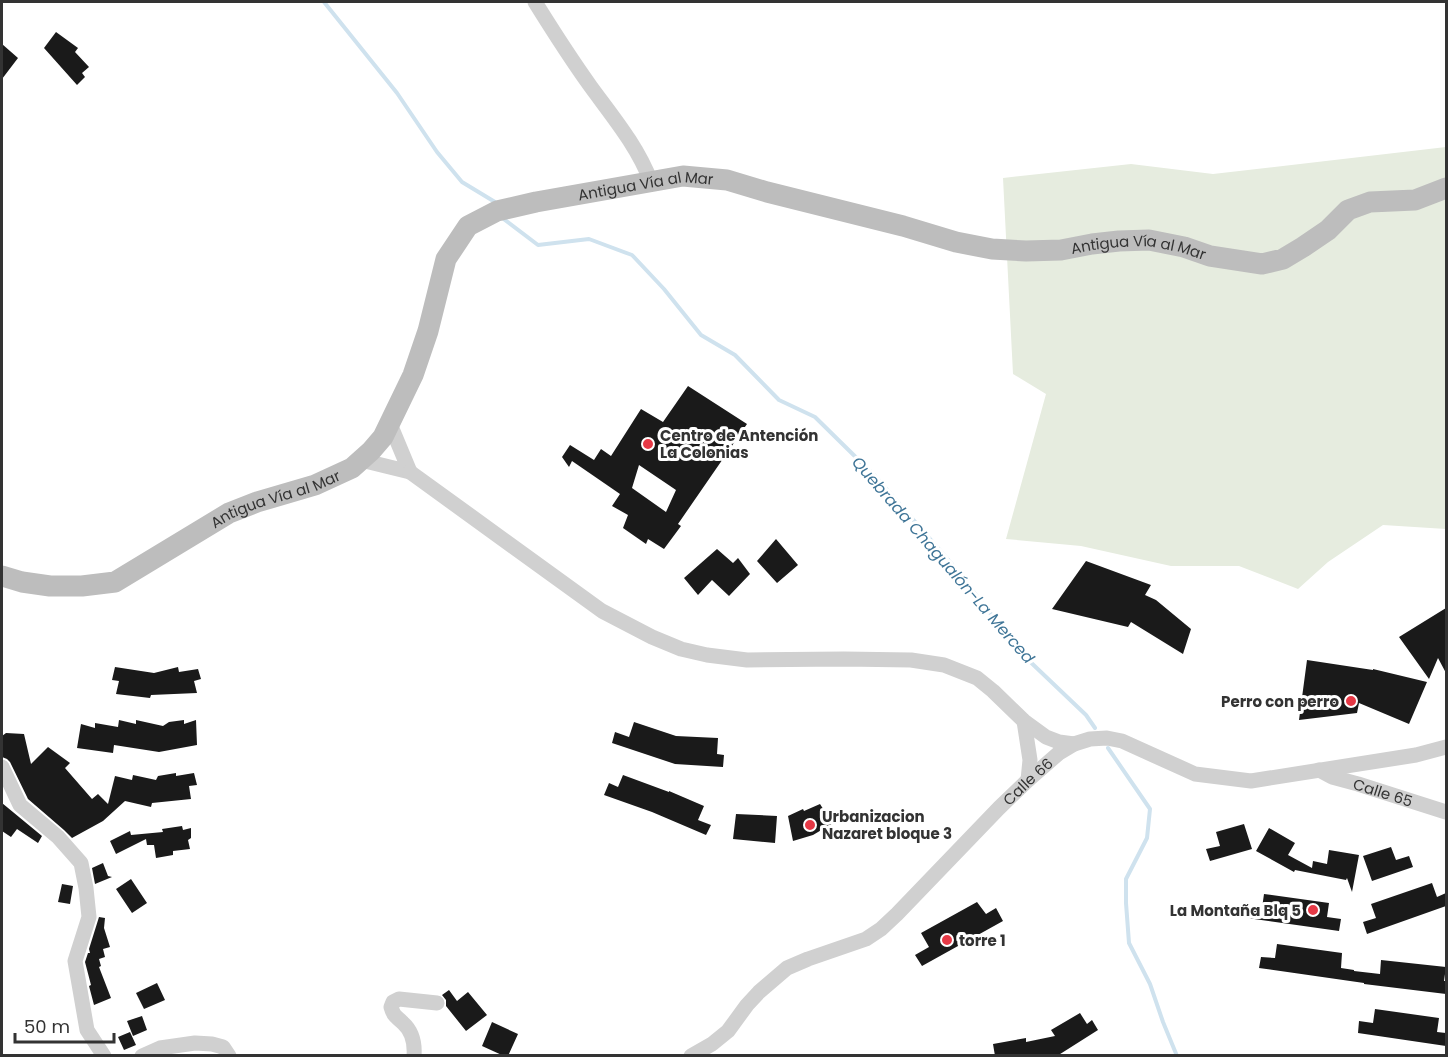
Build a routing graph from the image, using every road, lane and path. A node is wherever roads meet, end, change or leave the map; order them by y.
1 (535, 2) edge
2 (651, 182) junction
3 (1446, 188) edge
4 (390, 424) junction
5 (361, 460) junction
6 (410, 472) junction
7 (2, 576) edge
8 (1024, 721) junction
9 (1074, 744) junction
10 (1446, 747) edge
11 (2, 767) edge
12 (1319, 770) junction
13 (1028, 780) junction
14 (1446, 812) edge
15 (437, 1003) dead end
16 (104, 1056) edge
17 (142, 1056) edge
18 (229, 1056) edge
19 (414, 1056) edge
20 (691, 1056) edge

1 - 2 street
2 - 3 main road, Antigua Vía al Mar
2 - 4 main road, Antigua Vía al Mar
4 - 5 main road, Antigua Vía al Mar
4 - 6 street
5 - 6 street
5 - 7 main road, Antigua Vía al Mar
6 - 8 street
8 - 9 street
8 - 13 street
9 - 12 street, Calle 66
9 - 13 street, Calle 66
10 - 12 street, Calle 66
11 - 16 street
12 - 14 street, Calle 65
13 - 20 street, Calle 66
15 - 19 street
17 - 18 street

